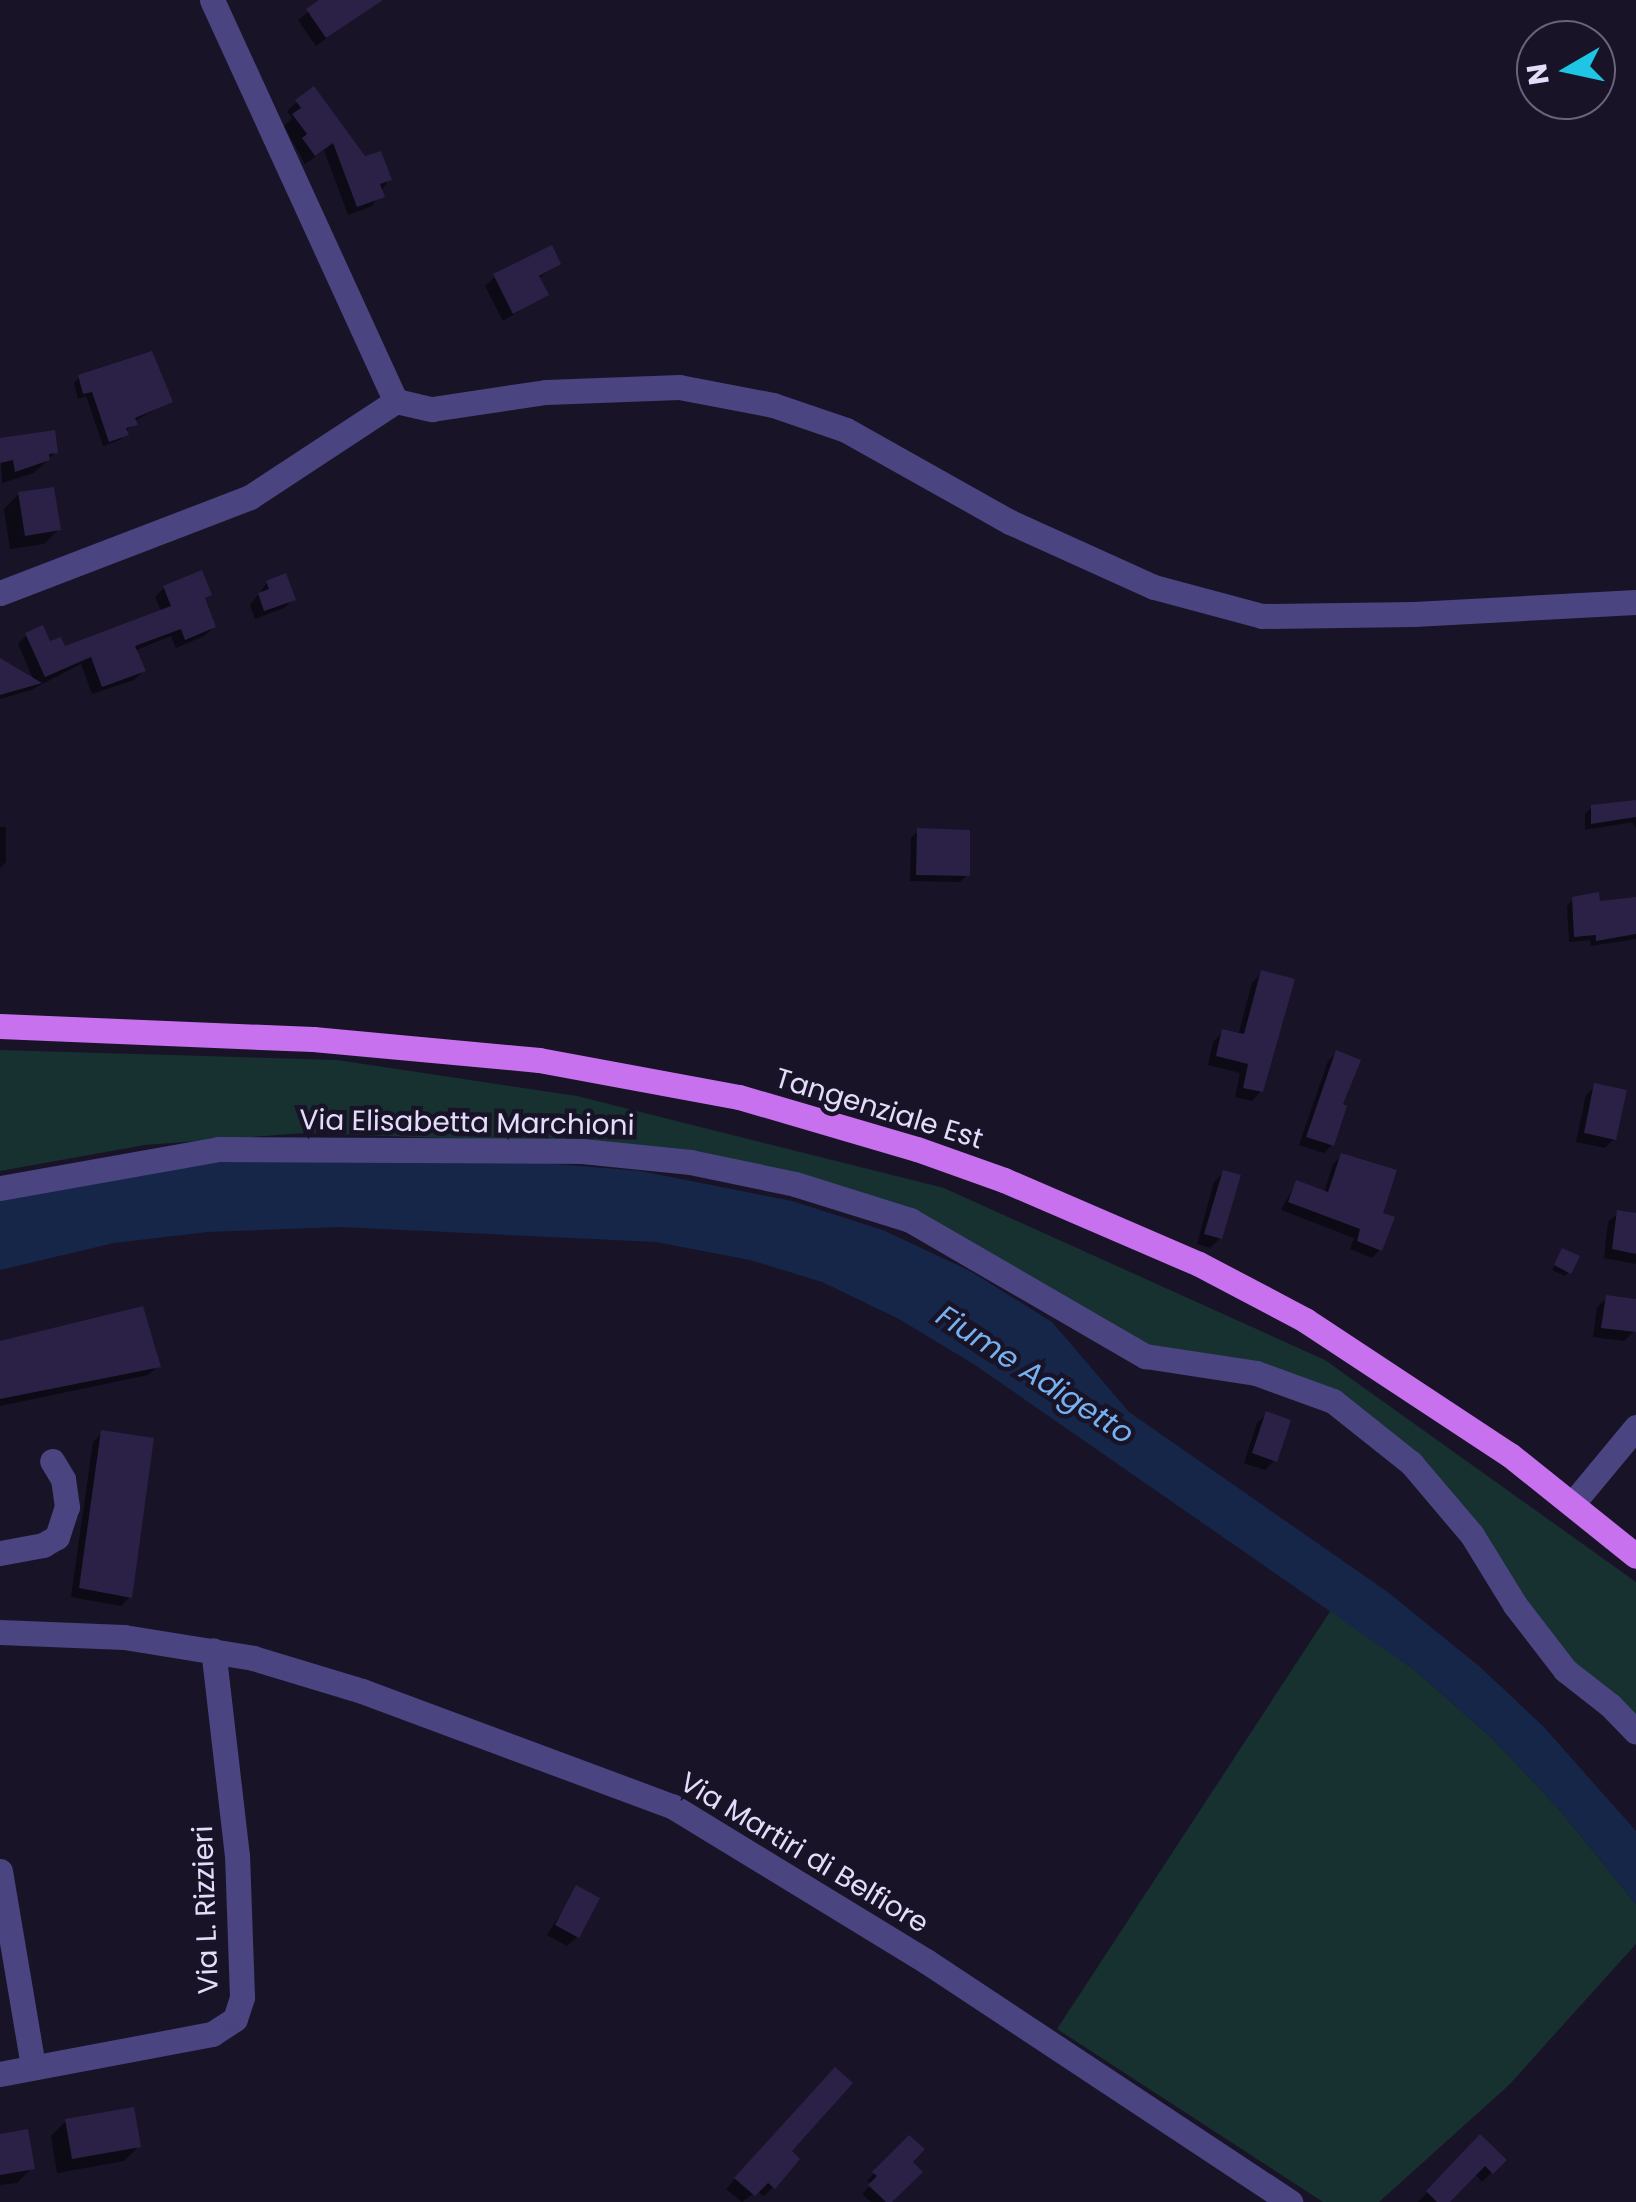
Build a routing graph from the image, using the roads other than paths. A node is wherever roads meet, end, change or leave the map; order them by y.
1 (212, 0) edge
2 (396, 401) junction
3 (0, 592) edge
4 (1636, 602) edge
5 (0, 1026) edge
6 (0, 1188) edge
7 (1636, 1427) edge
8 (52, 1460) dead end
9 (1572, 1503) junction
10 (0, 1552) edge
11 (1636, 1556) edge
12 (0, 1632) edge
13 (213, 1650) junction
14 (1636, 1732) edge
15 (0, 1871) edge
16 (33, 2068) junction
17 (0, 2074) edge
18 (1290, 2202) edge

1 - 2 street
2 - 3 street
2 - 4 street
5 - 9 main road, Tangenziale Est
6 - 14 street, Via Elisabetta Marchioni
7 - 9 street
8 - 10 street
9 - 11 main road, Tangenziale Est
12 - 13 street, Via Martiri di Belfiore
13 - 16 street, Via L. Rizzieri
13 - 18 street, Via Martiri di Belfiore
15 - 16 street
16 - 17 street, Via L. Rizzieri

